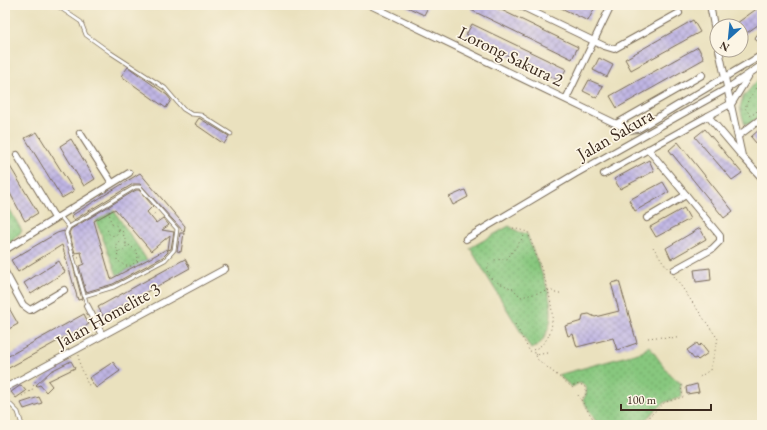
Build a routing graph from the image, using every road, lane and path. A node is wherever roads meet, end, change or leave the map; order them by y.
1 (56, 5) edge
2 (370, 5) edge
3 (519, 5) edge
4 (611, 5) edge
5 (710, 5) edge
6 (679, 13) dead end
7 (713, 18) edge
8 (594, 40) junction
9 (762, 55) edge
10 (720, 58) edge
11 (762, 65) edge
12 (751, 73) junction
13 (702, 75) dead end
14 (724, 78) junction
15 (762, 82) edge
16 (728, 88) junction
17 (566, 99) junction
18 (732, 103) junction
19 (762, 107) edge
20 (708, 116) junction
21 (762, 118) edge
22 (616, 124) junction
23 (80, 133) dead end
24 (231, 134) dead end
25 (738, 136) junction
26 (648, 149) junction
27 (17, 155) dead end
28 (742, 156) junction
29 (129, 173) dead end
30 (604, 174) dead end
31 (762, 178) edge
32 (112, 183) junction
33 (686, 195) junction
34 (109, 203) junction
35 (159, 209) junction
36 (57, 216) junction
37 (151, 217) dead end
38 (648, 218) dead end
39 (113, 225) junction
40 (69, 227) junction
41 (513, 228) dead end
42 (118, 229) junction
43 (524, 236) dead end
44 (466, 239) dead end
45 (126, 244) junction
46 (653, 247) dead end
47 (5, 250) edge
48 (118, 251) junction
49 (137, 260) junction
50 (225, 269) dead end
51 (674, 270) dead end
52 (144, 271) junction
53 (5, 272) edge
54 (64, 290) dead end
55 (548, 290) junction
56 (562, 293) dead end
57 (84, 296) junction
58 (87, 306) joint
59 (515, 324) dead end
60 (102, 335) junction
61 (648, 338) dead end
62 (679, 338) dead end
63 (77, 349) junction
64 (530, 351) junction
65 (547, 353) dead end
66 (536, 355) junction
67 (34, 373) junction
68 (698, 378) dead end
69 (91, 384) dead end
70 (683, 384) dead end
71 (5, 388) edge
72 (578, 395) dead end
73 (22, 396) dead end
74 (5, 399) edge
75 (581, 400) junction
76 (22, 425) edge
77 (597, 425) edge
78 (640, 425) edge

1 - 24 lane
2 - 17 street, Lorong Sakura 2
3 - 8 street
4 - 8 street
5 - 7 street
6 - 8 street
8 - 17 street
9 - 14 street, Jalan Sakura
10 - 14 street
11 - 12 street, Jalan Sakura
12 - 16 street, Jalan Sakura
12 - 18 street
13 - 22 street
14 - 16 street
14 - 22 street, Jalan Sakura
15 - 19 path
16 - 18 street
16 - 44 street, Jalan Sakura
17 - 22 street, Lorong Sakura 2
18 - 20 street
18 - 25 street
20 - 26 street
20 - 28 street
21 - 25 street
23 - 32 street
25 - 28 street
26 - 30 street
26 - 33 street
27 - 36 street
28 - 31 street
29 - 32 street
32 - 36 street
33 - 38 street
33 - 51 street
34 - 35 lane
34 - 39 path
34 - 40 lane
35 - 37 path
35 - 52 lane
36 - 40 lane
36 - 47 street
39 - 42 path
39 - 42 path
40 - 57 lane
41 - 55 path
42 - 45 path
43 - 55 path
45 - 48 path
45 - 48 path
45 - 49 path
46 - 68 path
48 - 49 path
49 - 52 path
50 - 60 street, Jalan Homelite 3
52 - 57 lane
53 - 54 street
55 - 56 path
55 - 64 path
57 - 58 lane
58 - 60 street
59 - 64 path
60 - 63 street, Jalan Homelite 3
61 - 62 path
63 - 67 street, Jalan Homelite 3
63 - 69 path
64 - 66 path
65 - 66 path
66 - 75 path
67 - 71 street, Jalan Homelite 3
67 - 73 path
70 - 78 path
72 - 75 path
74 - 76 lane
75 - 77 path

